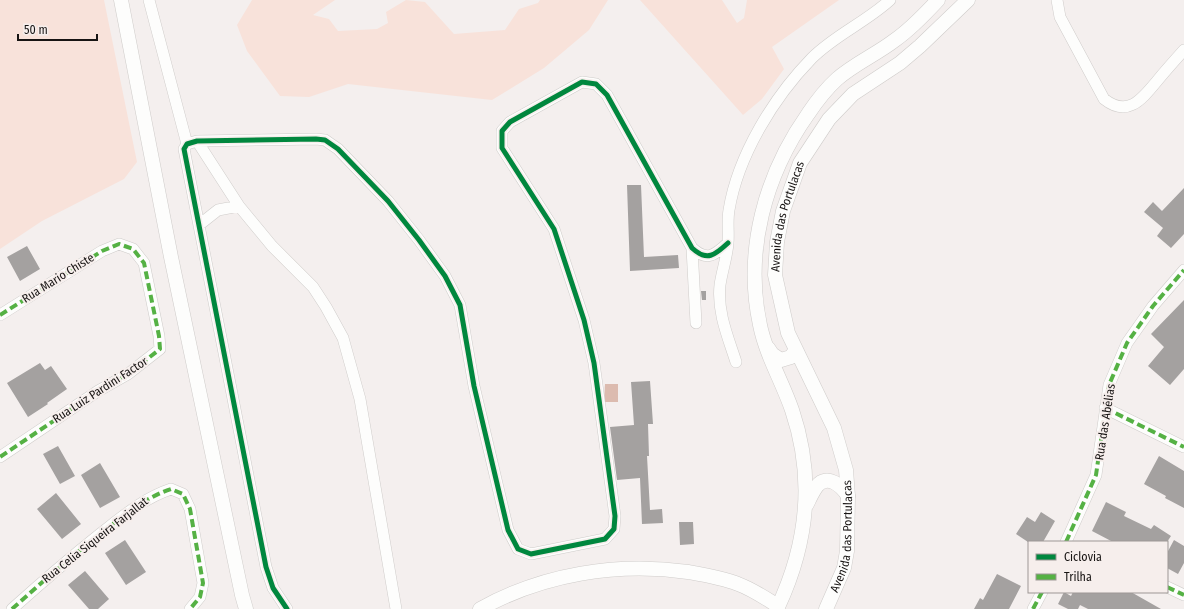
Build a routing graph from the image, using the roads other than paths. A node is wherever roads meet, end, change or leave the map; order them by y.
1 (121, 0) edge
2 (149, 0) edge
3 (890, 0) edge
4 (938, 0) edge
5 (968, 0) edge
6 (1057, 0) edge
7 (1184, 50) edge
8 (192, 143) junction
9 (239, 206) junction
10 (199, 225) junction
11 (728, 243) junction
12 (119, 244) joint
13 (692, 248) junction
14 (1184, 270) edge
15 (0, 315) edge
16 (696, 323) dead end
17 (764, 343) junction
18 (796, 351) junction
19 (736, 362) dead end
20 (1105, 408) junction
21 (1184, 447) edge
22 (0, 457) edge
23 (848, 496) junction
24 (806, 504) junction
25 (1067, 541) edge
26 (1168, 587) edge
27 (1041, 593) edge
28 (1184, 595) edge
29 (778, 607) edge
30 (12, 609) edge
31 (190, 609) edge
32 (246, 609) edge
33 (287, 609) edge
34 (396, 609) edge
35 (480, 609) edge
36 (826, 609) edge
37 (1033, 609) edge

1 - 32 street
2 - 8 street
3 - 11 street
4 - 17 street, Avenida das Portulacas
5 - 18 street, Avenida das Portulacas
6 - 7 street
8 - 9 street
8 - 10 street
8 - 13 street
9 - 10 street
9 - 34 street
10 - 33 street
11 - 13 street
11 - 19 street
12 - 15 street, Rua Mario Chiste
12 - 22 street, Rua Luiz Pardini Factor
13 - 16 street
14 - 20 street, Rua das Abélias
17 - 18 street
17 - 24 street, Avenida das Portulacas
18 - 23 street, Avenida das Portulacas
20 - 21 street
20 - 25 street, Rua das Abélias
23 - 24 street
23 - 36 street, Avenida das Portulacas
24 - 29 street, Avenida das Portulacas
26 - 28 street
27 - 37 street
29 - 35 street
30 - 31 street, Rua Celia Siqueira Farjallat

